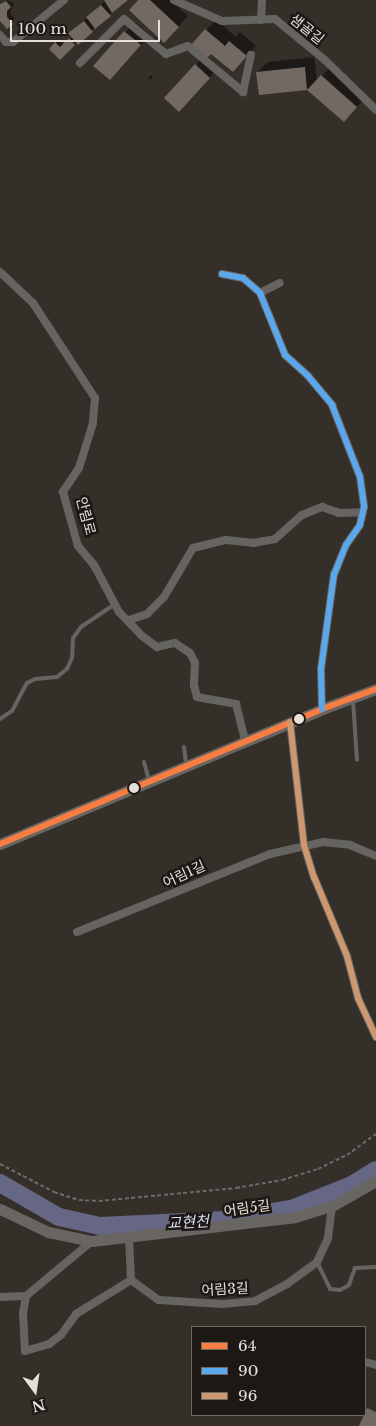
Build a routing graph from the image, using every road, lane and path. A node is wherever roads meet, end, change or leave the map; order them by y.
1 (64, 0) edge
2 (174, 0) edge
3 (262, 0) edge
4 (261, 20) junction
5 (0, 35) edge
6 (250, 55) dead end
7 (80, 63) dead end
8 (376, 110) edge
9 (0, 272) edge
10 (222, 274) dead end
11 (280, 283) dead end
12 (260, 293) junction
13 (363, 512) junction
14 (115, 604) junction
15 (129, 620) junction
16 (376, 689) edge
17 (352, 698) junction
18 (322, 708) junction
19 (0, 719) edge
20 (290, 722) junction
21 (245, 741) junction
22 (184, 747) dead end
23 (357, 760) dead end
24 (144, 762) dead end
25 (187, 765) junction
26 (150, 781) junction
27 (0, 844) edge
28 (304, 845) junction
29 (376, 856) edge
30 (77, 932) dead end
31 (376, 1037) edge
32 (376, 1134) edge
33 (0, 1164) edge
34 (376, 1181) edge
35 (332, 1206) junction
36 (0, 1209) edge
37 (129, 1236) junction
38 (92, 1241) junction
39 (316, 1262) junction
40 (376, 1267) edge
41 (131, 1280) junction
42 (26, 1296) junction
43 (0, 1297) edge

1 - 5 street
2 - 4 street, 샘골길
3 - 4 street
4 - 8 street, 샘골길
6 - 7 street
9 - 14 street, 안림로
10 - 12 street
11 - 12 street
12 - 13 street
13 - 15 street
13 - 18 street
14 - 15 street, 안림로
14 - 19 lane
15 - 21 street, 안림로
16 - 17 street
17 - 18 street
17 - 23 lane
18 - 20 street
20 - 21 street
20 - 28 street
21 - 25 street
22 - 25 lane
24 - 26 lane
25 - 26 street
26 - 27 street
28 - 29 street, 어림1길
28 - 30 street, 어림1길
28 - 31 street
32 - 33 path
34 - 35 street, 어림5길
35 - 37 street, 어림5길
35 - 39 street, 어림3길
36 - 38 street, 어림5길
37 - 38 street, 어림5길
37 - 41 street
38 - 42 street
39 - 40 lane
39 - 41 street, 어림3길
41 - 42 street
42 - 43 street

